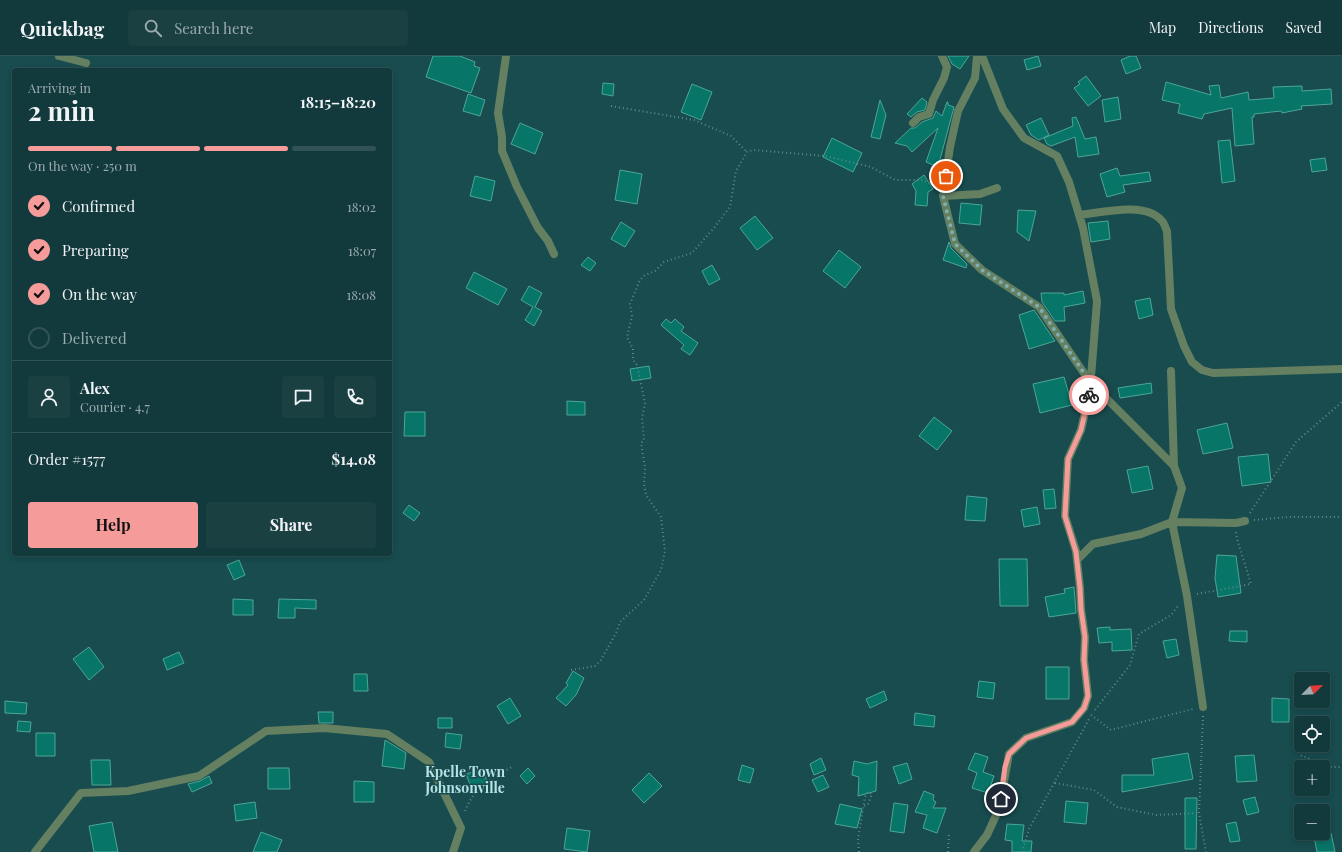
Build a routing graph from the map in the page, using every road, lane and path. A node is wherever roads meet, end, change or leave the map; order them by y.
1 (59, 56) edge
2 (506, 56) edge
3 (942, 56) edge
4 (977, 56) edge
5 (982, 56) edge
6 (86, 63) dead end
7 (611, 106) dead end
8 (913, 123) dead end
9 (747, 152) junction
10 (997, 188) dead end
11 (943, 193) junction
12 (1079, 215) junction
13 (554, 254) dead end
14 (1342, 369) edge
15 (1171, 371) dead end
16 (1090, 382) junction
17 (1342, 402) edge
18 (1174, 466) junction
19 (1342, 517) edge
20 (1245, 520) junction
21 (1172, 522) junction
22 (1236, 523) junction
23 (1077, 560) junction
24 (1187, 596) junction
25 (571, 670) dead end
26 (1203, 706) junction
27 (1084, 708) junction
28 (1091, 715) junction
29 (1300, 752) edge
30 (512, 767) dead end
31 (1342, 767) edge
32 (1055, 783) junction
33 (864, 806) junction
34 (1199, 813) junction
35 (461, 828) junction
36 (949, 835) dead end
37 (36, 852) edge
38 (453, 852) edge
39 (858, 852) edge
40 (948, 852) edge
41 (974, 852) edge
42 (1022, 852) edge
43 (1206, 852) edge

1 - 6 street
2 - 13 street
3 - 8 street
4 - 11 street
5 - 12 street
7 - 9 path
9 - 11 path
9 - 25 path
10 - 11 street
11 - 16 street
12 - 14 street
12 - 16 street
15 - 18 street
16 - 18 street
16 - 23 street
17 - 20 path
18 - 21 street
19 - 20 path
20 - 22 street
21 - 22 street
21 - 23 street
21 - 24 street
22 - 24 path
23 - 27 street
24 - 26 street
24 - 28 path
26 - 28 path
26 - 34 path
27 - 28 path
27 - 41 street
28 - 32 path
29 - 31 path
30 - 35 path
32 - 34 path
32 - 42 path
33 - 33 path
33 - 39 path
34 - 43 path
35 - 37 street
35 - 38 street
36 - 40 path

